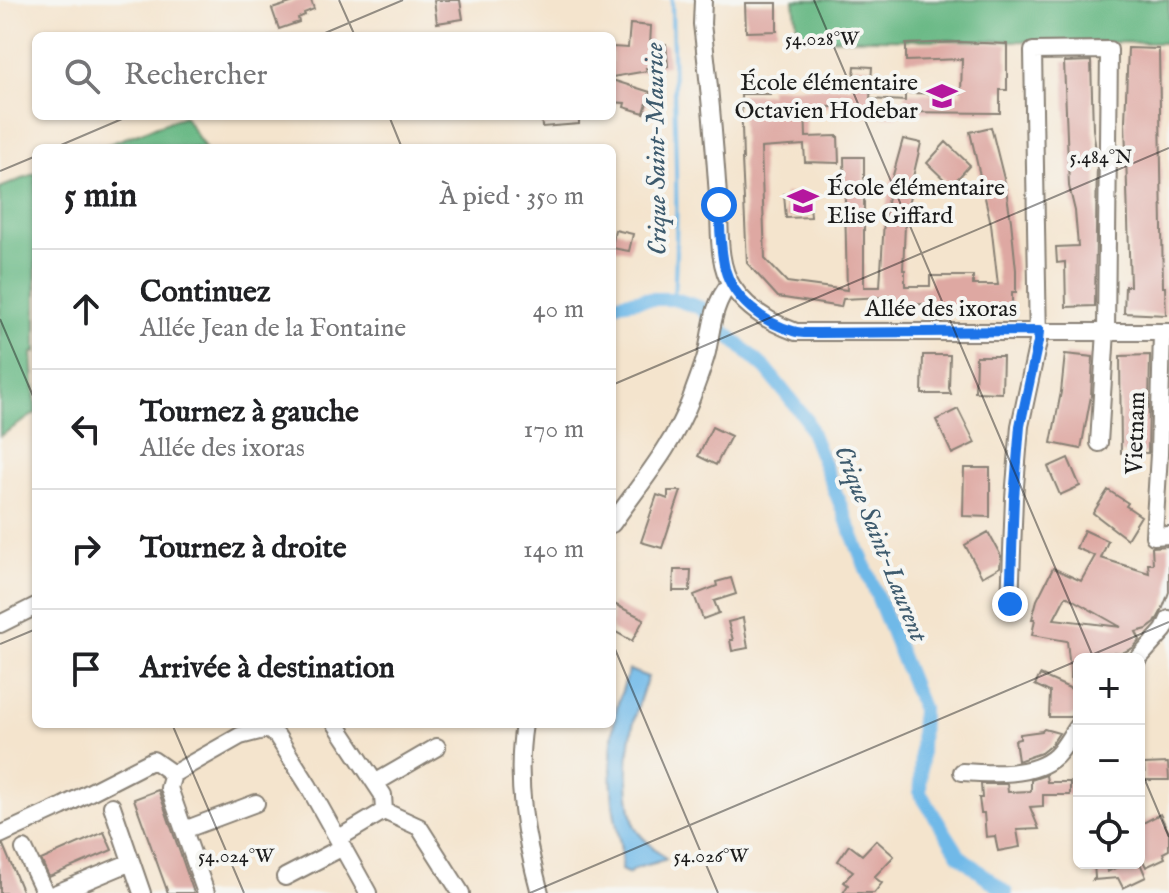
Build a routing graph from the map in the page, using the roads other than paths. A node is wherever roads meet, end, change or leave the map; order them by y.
1 (703, 0) edge
2 (730, 284) junction
3 (1039, 331) junction
4 (1106, 331) junction
5 (1166, 332) edge
6 (1099, 443) dead end
7 (616, 517) edge
8 (1161, 535) edge
9 (1010, 604) dead end
10 (32, 608) edge
11 (1169, 619) edge
12 (0, 624) edge
13 (1143, 653) edge
14 (1078, 725) edge
15 (339, 728) edge
16 (523, 728) edge
17 (237, 730) edge
18 (437, 747) dead end
19 (962, 772) dead end
20 (173, 774) junction
21 (375, 783) junction
22 (256, 803) dead end
23 (112, 806) dead end
24 (384, 811) junction
25 (184, 830) junction
26 (0, 835) edge
27 (341, 842) junction
28 (24, 849) dead end
29 (131, 862) junction
30 (285, 877) dead end
31 (45, 893) edge
32 (57, 893) edge
33 (142, 893) edge
34 (206, 893) edge
35 (368, 893) edge
36 (461, 893) edge
37 (540, 893) edge

1 - 2 street
2 - 3 street, Allée des ixoras
2 - 7 street
3 - 4 street, Allée des ixoras
3 - 4 street
3 - 9 street
4 - 5 street, Allée des ixoras
4 - 6 street
5 - 8 street, Vietnam
10 - 12 street
11 - 13 street
14 - 19 street
15 - 21 street
16 - 37 street
17 - 20 street
17 - 27 street
18 - 21 street
20 - 25 street
20 - 26 street
21 - 24 street
22 - 25 street
23 - 29 street
24 - 27 street
24 - 36 street
25 - 34 street
27 - 30 street
27 - 35 street
28 - 31 street
29 - 32 street
29 - 33 street

